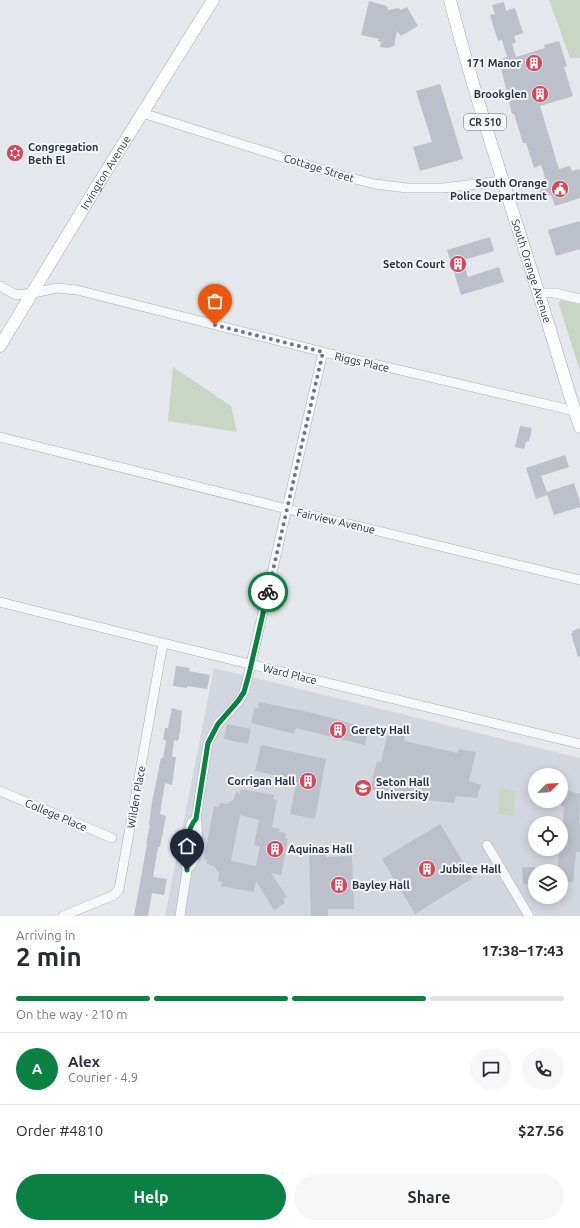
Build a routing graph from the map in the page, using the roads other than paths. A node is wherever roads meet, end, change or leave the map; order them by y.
1 (213, 0) edge
2 (450, 0) edge
3 (142, 113) junction
4 (502, 181) junction
5 (0, 286) edge
6 (33, 293) junction
7 (539, 293) junction
8 (580, 299) edge
9 (0, 346) edge
10 (323, 352) junction
11 (575, 412) junction
12 (580, 427) edge
13 (0, 437) edge
14 (287, 509) junction
15 (580, 580) edge
16 (0, 602) edge
17 (163, 643) junction
18 (251, 664) junction
19 (580, 744) edge
20 (0, 791) edge
21 (112, 838) dead end
22 (487, 845) dead end
23 (63, 916) edge
24 (180, 916) edge
25 (529, 916) edge

1 - 3 main road, Irvington Avenue
2 - 4 main road, South Orange Avenue / CR 510
3 - 4 street, Cottage Street
3 - 6 main road, Irvington Avenue
4 - 7 main road, South Orange Avenue / CR 510
5 - 6 street, Riggs Place
6 - 9 main road, Irvington Avenue
6 - 10 street, Riggs Place
7 - 8 street
7 - 11 main road, South Orange Avenue / CR 510
10 - 11 street, Riggs Place
10 - 14 street
11 - 12 main road, South Orange Avenue / CR 510
13 - 14 street, Fairview Avenue
14 - 15 street, Fairview Avenue
14 - 18 street
16 - 17 street, Ward Place
17 - 18 street, Ward Place
17 - 23 street, Wilden Place
18 - 19 street, Ward Place
18 - 24 street
20 - 21 street, College Place
22 - 25 street

